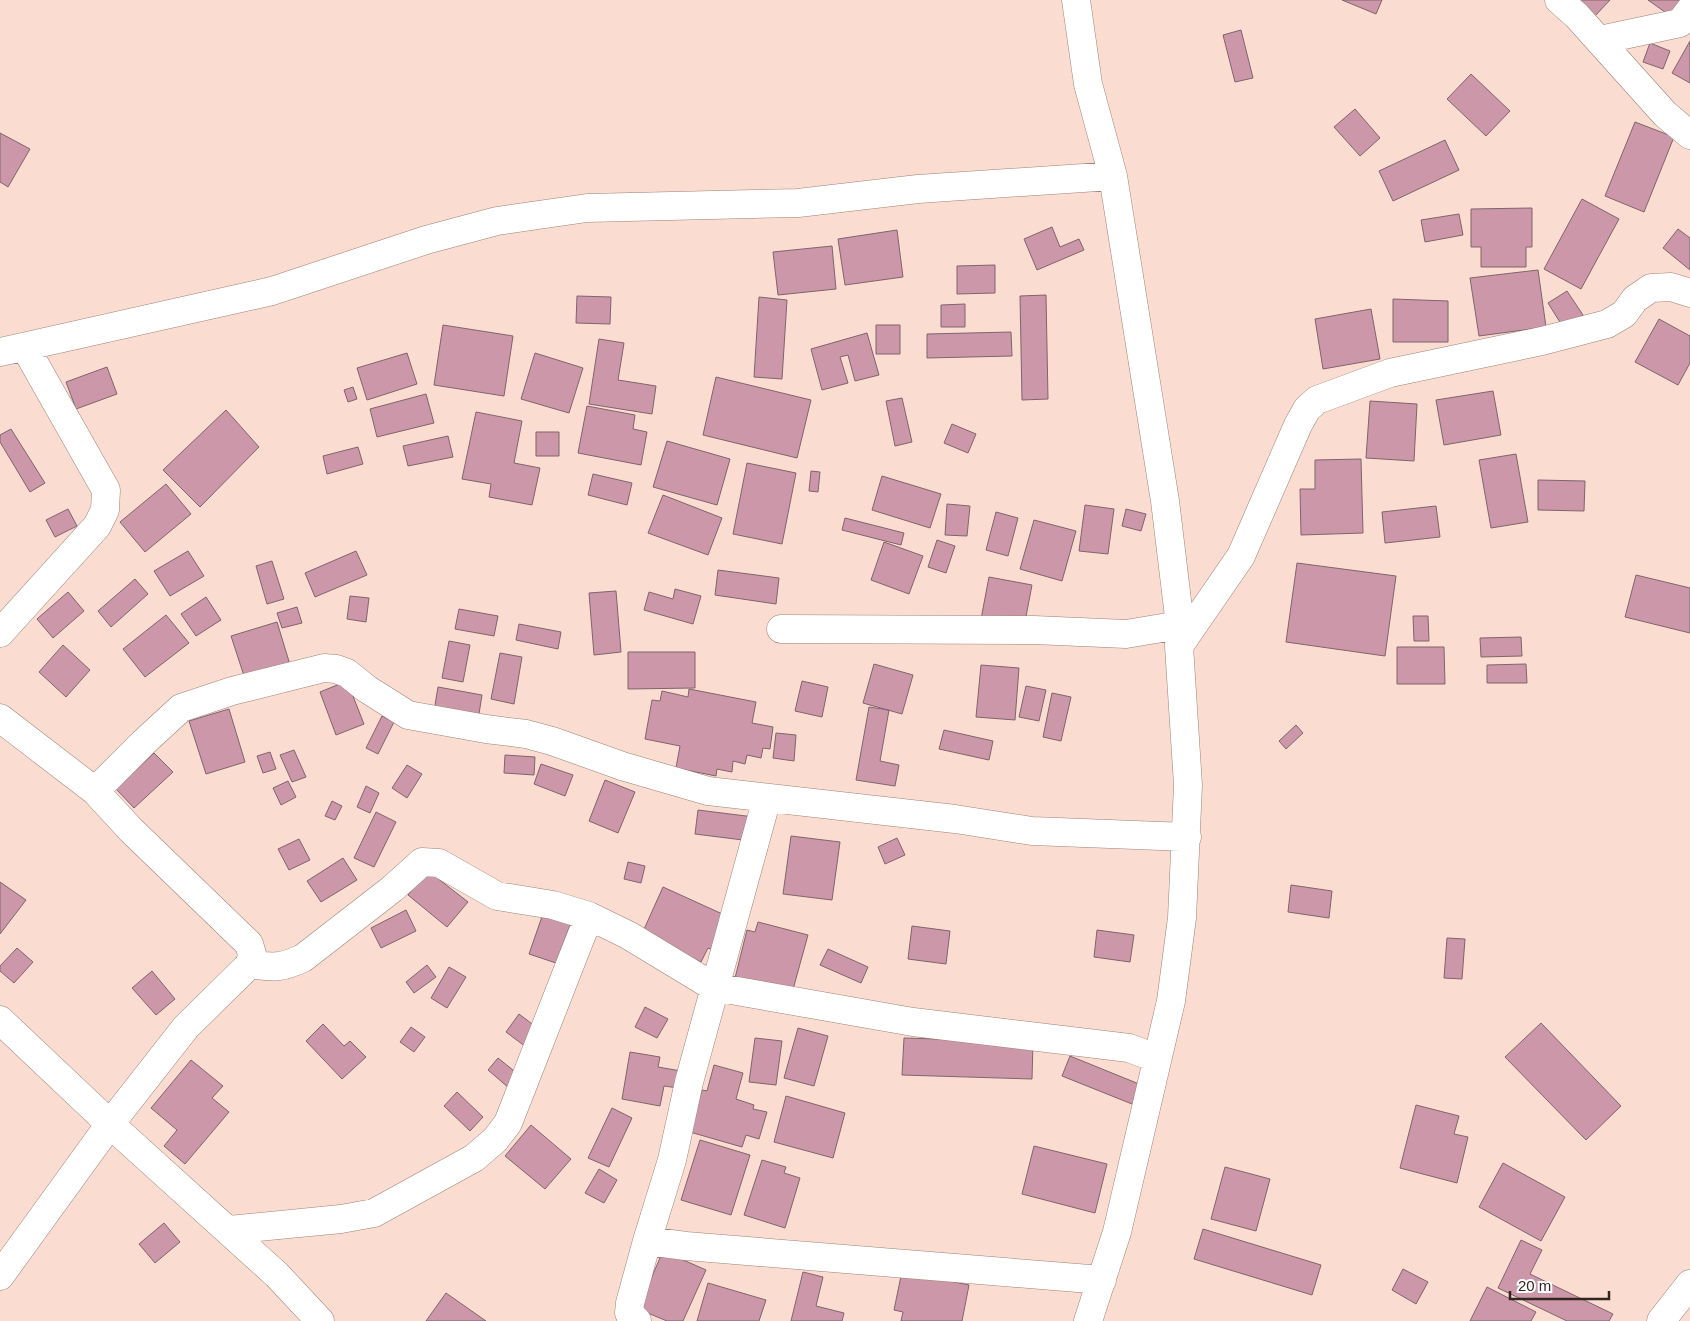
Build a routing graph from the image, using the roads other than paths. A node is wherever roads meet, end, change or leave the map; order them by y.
1 (1076, 0) edge
2 (1559, 0) edge
3 (1690, 10) edge
4 (1600, 40) junction
5 (1690, 135) edge
6 (1113, 176) junction
7 (1690, 293) edge
8 (12, 350) edge
9 (781, 630) dead end
10 (0, 633) edge
11 (1179, 636) junction
12 (0, 718) edge
13 (95, 791) junction
14 (767, 798) junction
15 (1186, 837) junction
16 (590, 916) junction
17 (250, 964) junction
18 (714, 987) junction
19 (0, 1020) edge
20 (1156, 1058) junction
21 (110, 1124) junction
22 (229, 1230) junction
23 (647, 1241) junction
24 (0, 1276) edge
25 (1102, 1280) junction
26 (1690, 1284) edge
27 (320, 1321) edge
28 (637, 1321) edge
29 (1088, 1321) edge
30 (1661, 1321) edge

1 - 6 street
2 - 4 street
3 - 4 street
4 - 5 street
6 - 8 street
6 - 11 street
7 - 11 street
8 - 10 street
9 - 11 street
11 - 15 street
12 - 13 street
13 - 14 street
13 - 17 street
14 - 15 street
14 - 18 street
15 - 20 street
16 - 17 street
16 - 18 street
16 - 22 street
17 - 21 street
18 - 20 street
18 - 23 street
19 - 21 street
20 - 25 street
21 - 22 street
21 - 24 street
22 - 27 street
23 - 25 street
23 - 28 street
25 - 29 street
26 - 30 street

